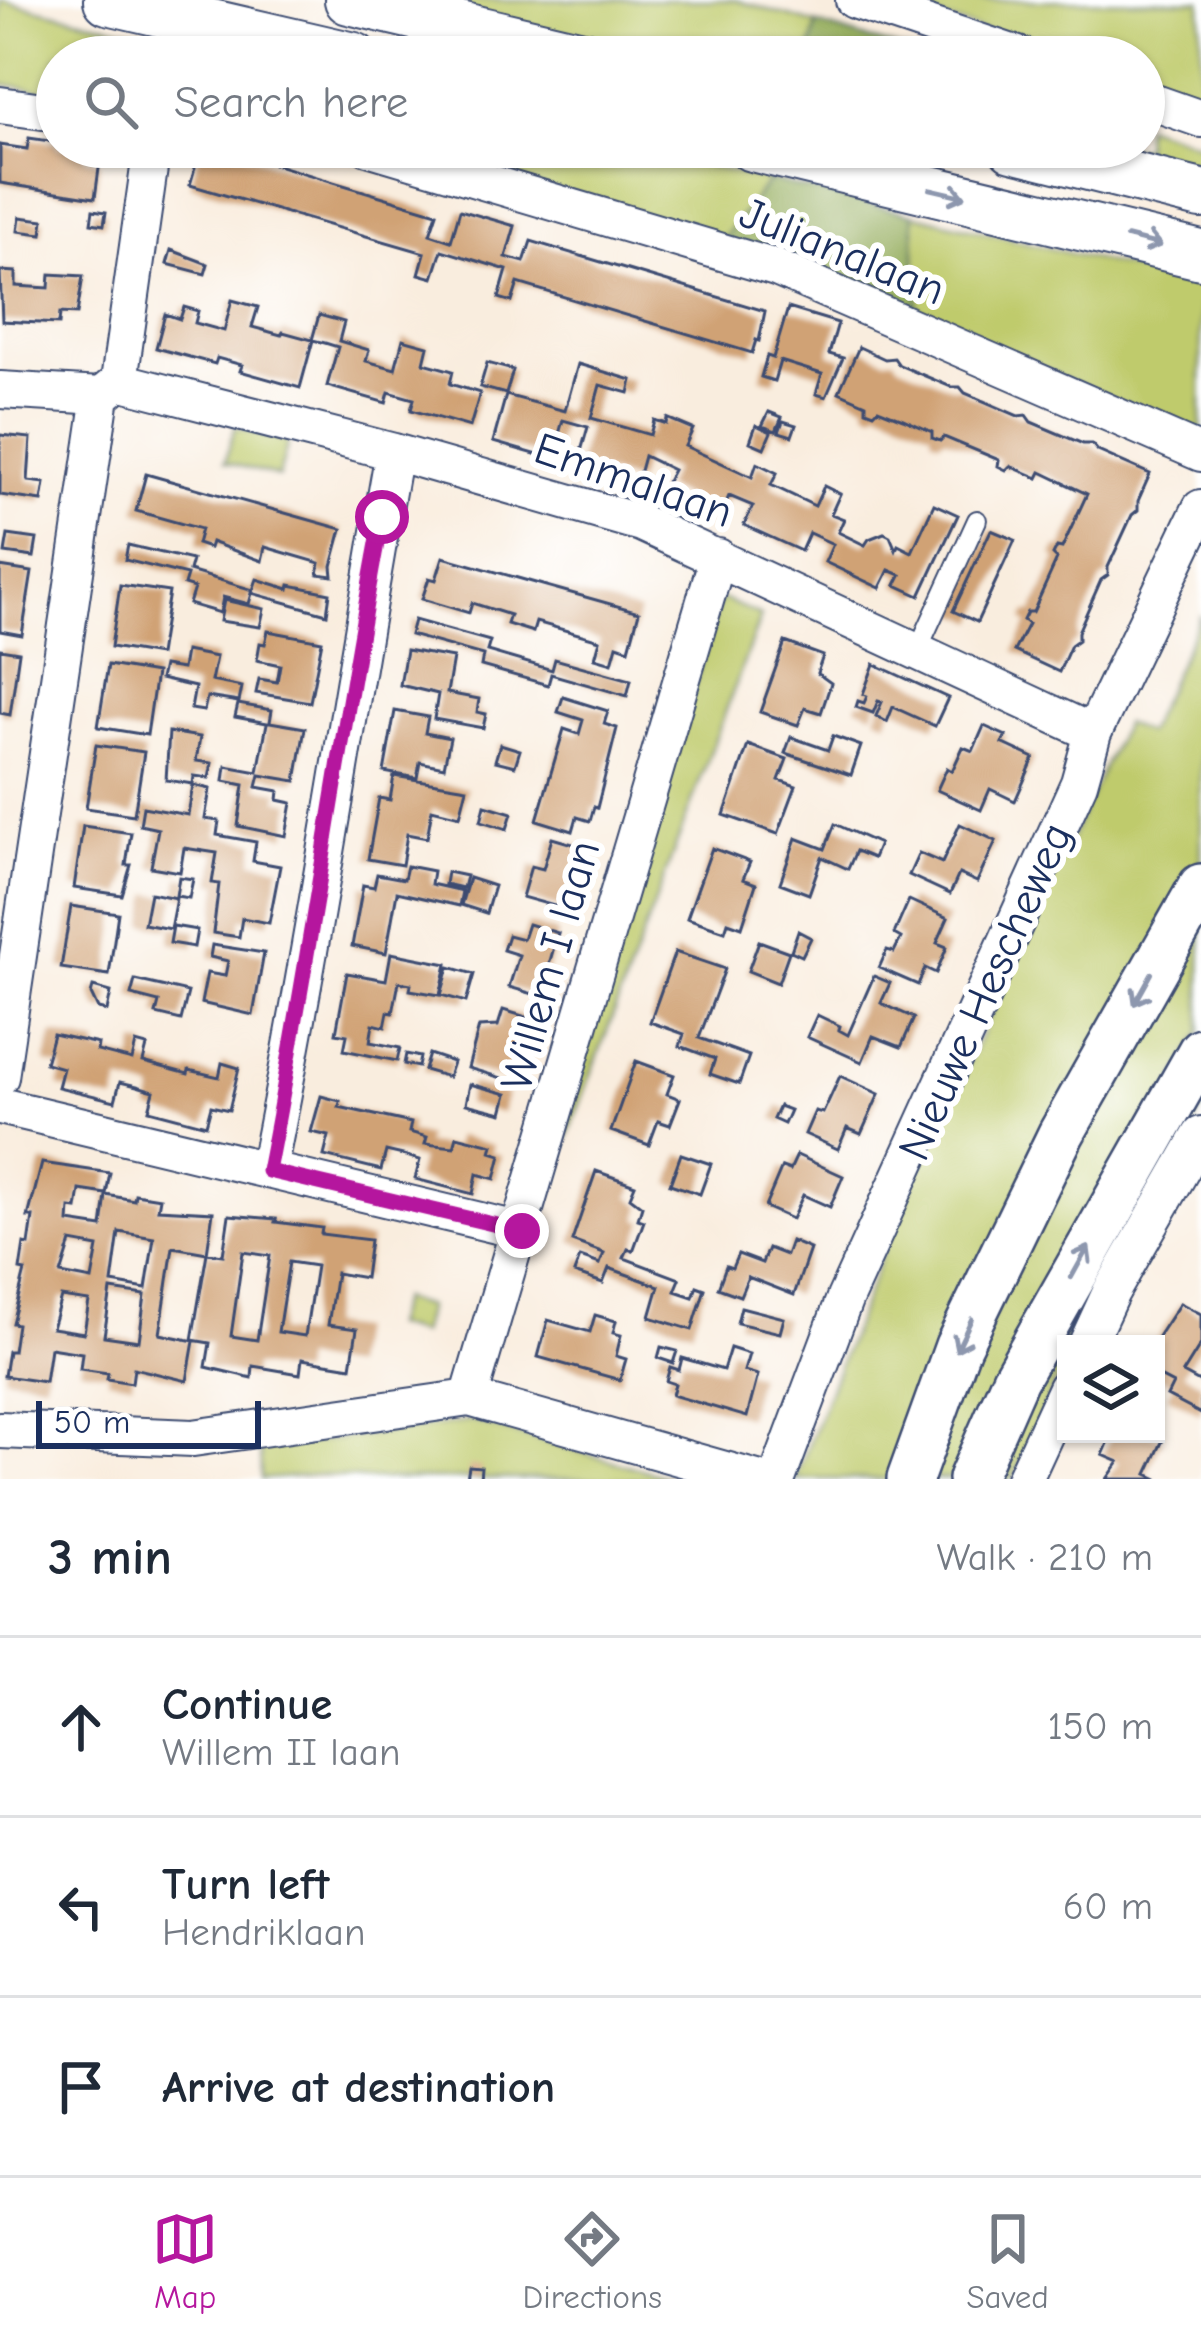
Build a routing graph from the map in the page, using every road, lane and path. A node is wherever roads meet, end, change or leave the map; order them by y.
1 (107, 0) edge
2 (349, 0) edge
3 (872, 2) edge
4 (263, 36) edge
5 (502, 36) edge
6 (966, 36) edge
7 (0, 105) edge
8 (1165, 106) edge
9 (36, 110) edge
10 (1201, 119) edge
11 (148, 168) edge
12 (439, 168) edge
13 (839, 168) edge
14 (1097, 168) edge
15 (1201, 194) edge
16 (1201, 255) edge
17 (110, 389) junction
18 (0, 390) edge
19 (394, 452) junction
20 (1201, 453) edge
21 (1201, 508) edge
22 (977, 520) dead end
23 (718, 557) junction
24 (917, 651) junction
25 (1093, 733) junction
26 (1201, 887) edge
27 (1201, 1051) edge
28 (0, 1077) edge
29 (0, 1106) edge
30 (1201, 1136) edge
31 (268, 1171) junction
32 (522, 1231) junction
33 (1091, 1335) edge
34 (469, 1398) junction
35 (1057, 1408) edge
36 (0, 1430) edge
37 (757, 1479) edge
38 (776, 1479) edge
39 (910, 1479) edge
40 (971, 1479) edge
41 (1024, 1479) edge

1 - 4 main road
2 - 5 main road
3 - 6 street
7 - 9 street
8 - 10 street
11 - 17 street
12 - 20 street, Julianalaan
13 -> 16 main road
14 - 15 main road
17 - 18 street, Emmalaan
17 - 19 street, Emmalaan
17 - 28 street
19 - 23 street, Emmalaan
19 - 31 street
21 - 25 street, Nieuwe Hescheweg
22 - 24 lane
23 - 24 street, Emmalaan
23 - 32 street, Willem I laan
24 - 25 street, Emmalaan
25 - 38 street, Nieuwe Hescheweg
26 -> 39 street
40 -> 27 street
29 - 31 street
30 - 33 street
31 - 32 street
32 - 34 street, Willem I laan
34 - 36 street
34 - 37 street
35 - 41 street

